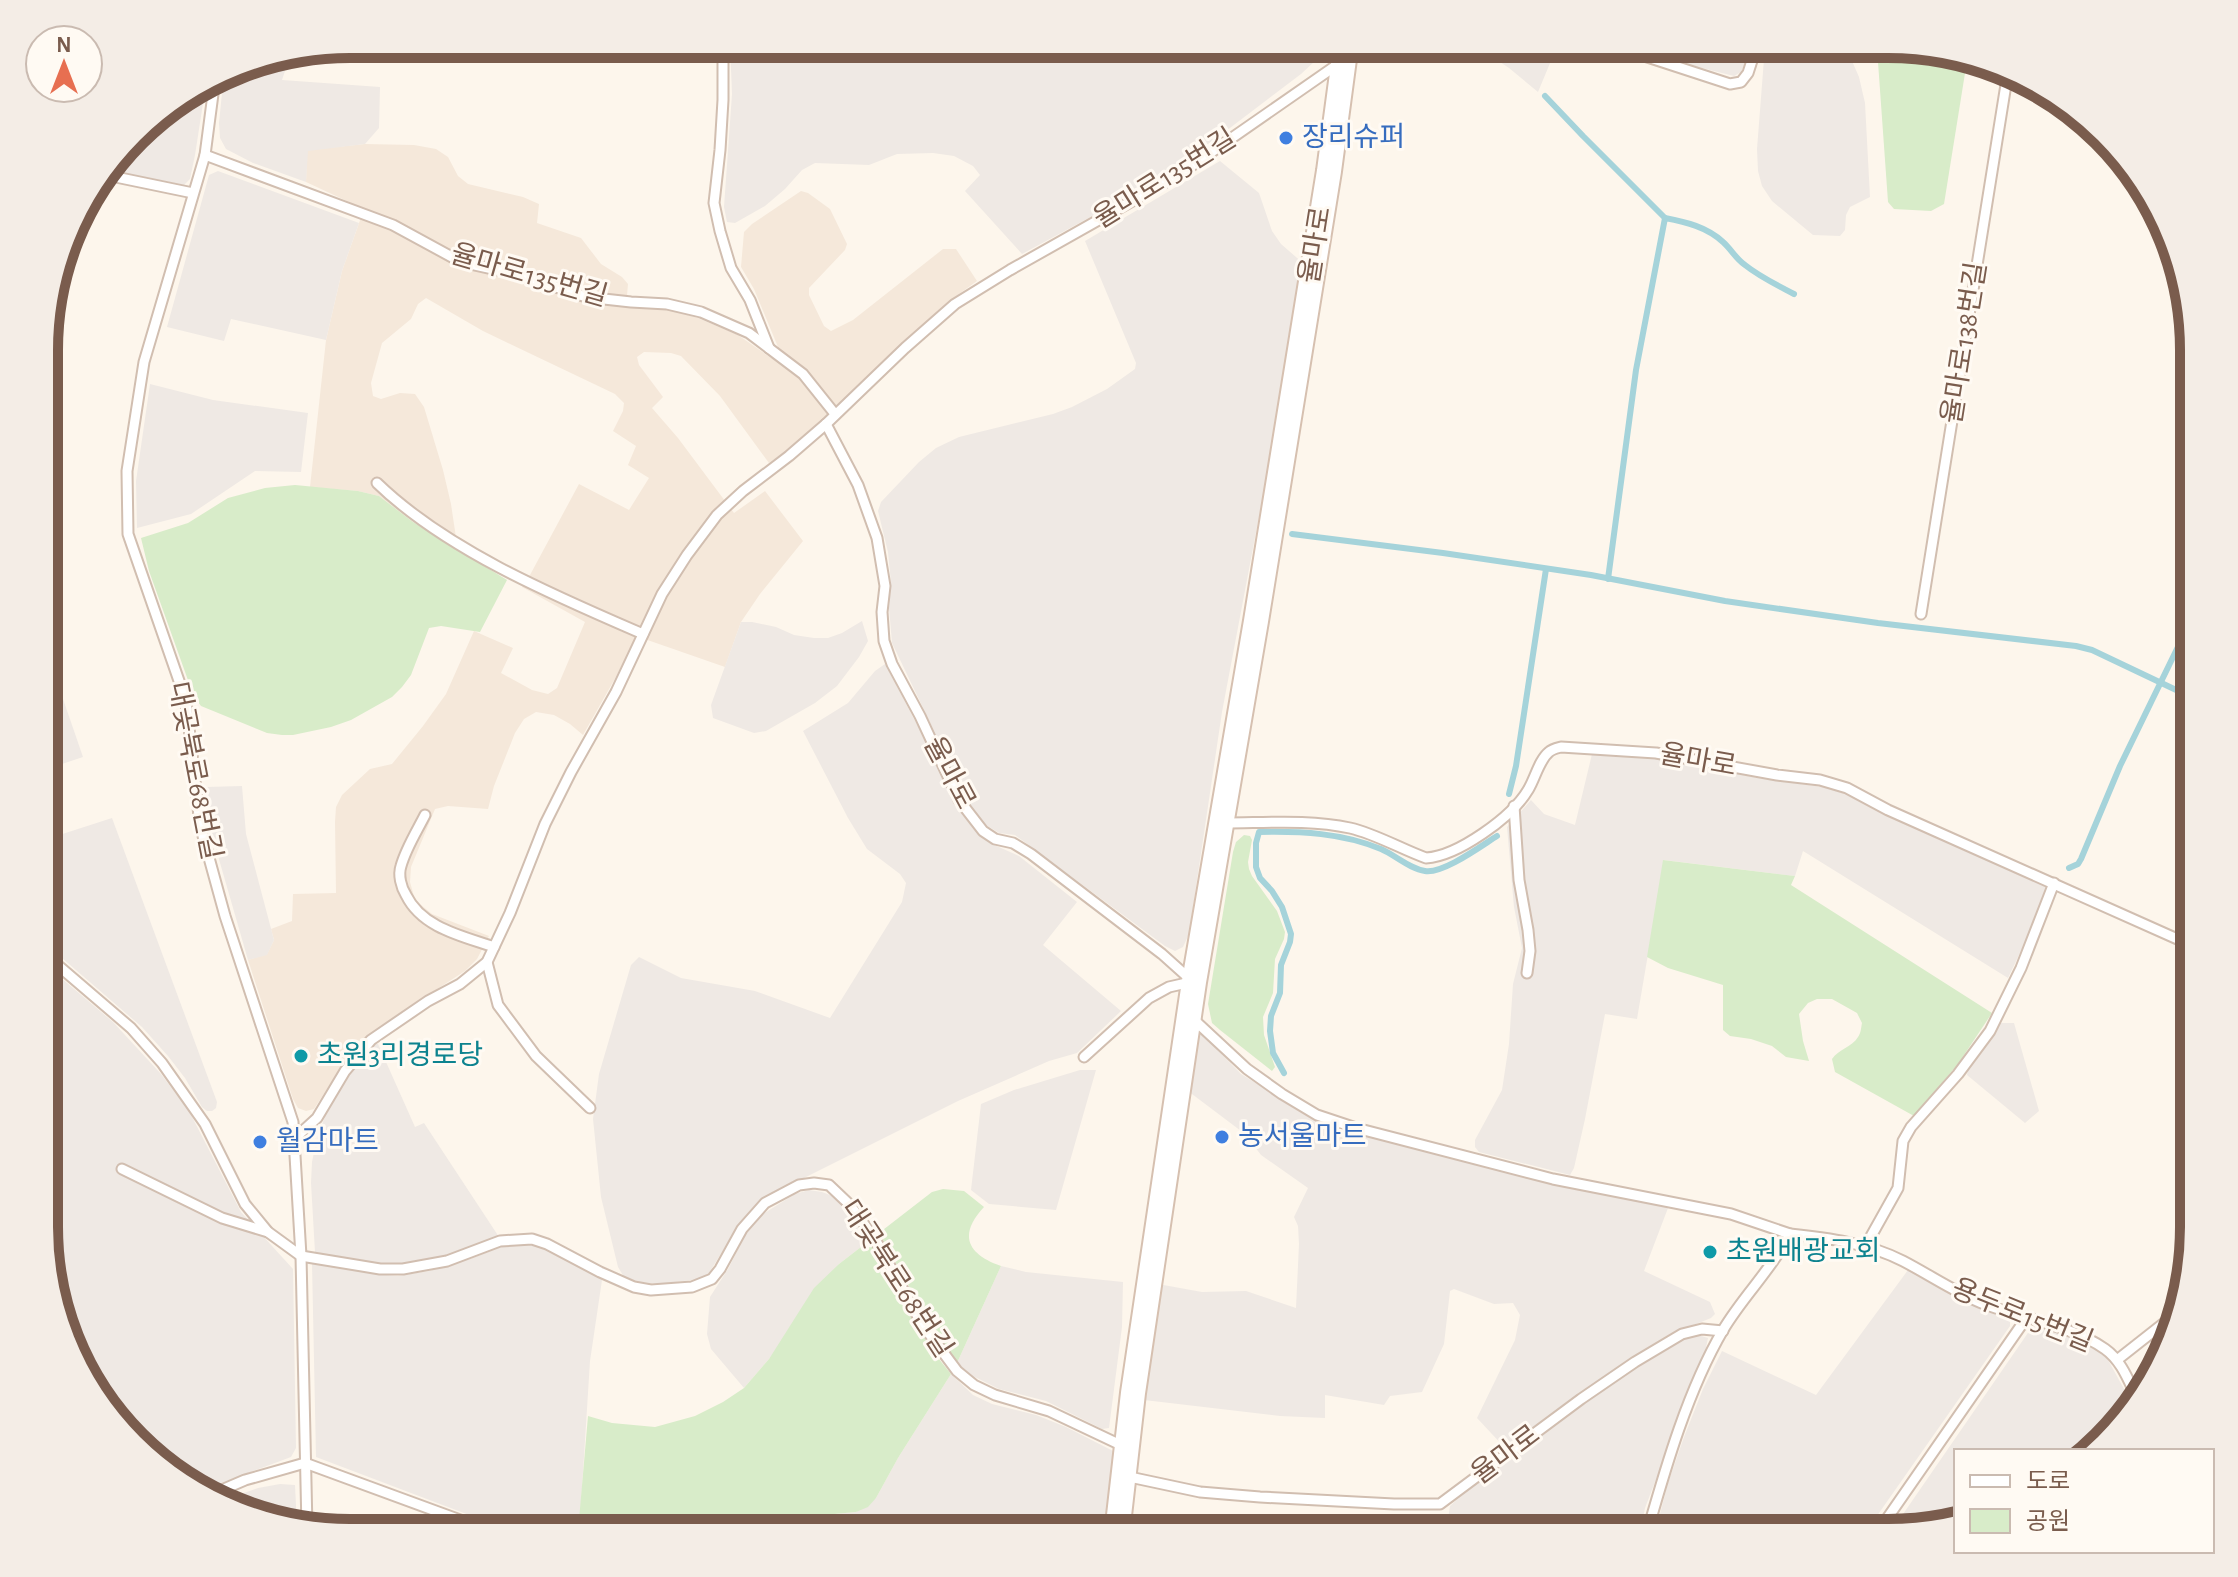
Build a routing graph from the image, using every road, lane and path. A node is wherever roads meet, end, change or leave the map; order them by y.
1 (723, 58) edge
2 (1337, 58) edge
3 (1344, 58) edge
4 (1653, 58) edge
5 (1753, 58) edge
6 (2006, 83) edge
7 (213, 92) edge
8 (205, 155) junction
9 (115, 177) edge
10 (193, 193) junction
11 (770, 349) junction
12 (835, 414) junction
13 (826, 424) junction
14 (377, 483) dead end
15 (1921, 614) dead end
16 (643, 634) junction
17 (1514, 806) junction
18 (425, 815) dead end
19 (1220, 823) junction
20 (2054, 883) junction
21 (2180, 940) edge
22 (494, 947) junction
23 (487, 962) junction
24 (58, 965) edge
25 (1527, 973) dead end
26 (1194, 982) junction
27 (1189, 1016) junction
28 (1084, 1057) dead end
29 (590, 1108) dead end
30 (294, 1139) junction
31 (122, 1169) dead end
32 (268, 1232) junction
33 (1790, 1234) junction
34 (1865, 1247) junction
35 (301, 1256) junction
36 (2027, 1317) junction
37 (2163, 1324) edge
38 (1723, 1331) junction
39 (2117, 1360) junction
40 (2132, 1388) edge
41 (1128, 1449) junction
42 (305, 1463) junction
43 (1125, 1476) junction
44 (222, 1490) edge
45 (307, 1516) edge
46 (458, 1519) edge
47 (1119, 1519) edge
48 (1651, 1519) edge
49 (1887, 1519) edge

1 - 11 lane
2 - 12 lane, 율마로135번길
3 - 19 street, 율마로
4 - 5 lane
6 - 15 lane, 율마로138번길
7 - 8 lane, 대곶북로68번길
8 - 10 lane, 대곶북로68번길
8 - 11 lane, 율마로135번길
9 - 10 lane
10 - 30 lane, 대곶북로68번길
11 - 12 lane, 율마로135번길
12 - 13 lane, 율마로135번길
13 - 16 lane, 율마로135번길
13 - 26 lane, 율마로
14 - 16 lane
16 - 22 lane, 율마로135번길
17 - 19 lane, 율마로
17 - 20 lane, 율마로
17 - 25 lane
18 - 22 lane
19 - 26 street, 율마로
20 - 21 lane, 율마로
20 - 34 lane
22 - 23 lane, 율마로135번길
23 - 29 lane
23 - 30 lane, 율마로135번길
24 - 32 lane, 대곶북로68번길
26 - 27 street, 율마로
26 - 28 lane
27 - 33 lane, 용두로15번길
27 - 41 street, 율마로
30 - 35 lane, 대곶북로68번길
31 - 32 lane
32 - 35 lane, 대곶북로68번길
33 - 34 lane, 용두로15번길
33 - 38 lane
34 - 36 lane, 용두로15번길
35 - 41 lane, 대곶북로68번길
35 - 42 lane, 대곶북로68번길
36 - 39 lane, 용두로15번길
36 - 49 lane
37 - 39 lane
38 - 43 lane, 율마로
38 - 48 lane
39 - 40 lane, 용두로15번길
41 - 43 street, 율마로
42 - 44 lane
42 - 45 lane, 대곶북로68번길
42 - 46 lane
43 - 47 street, 율마로

